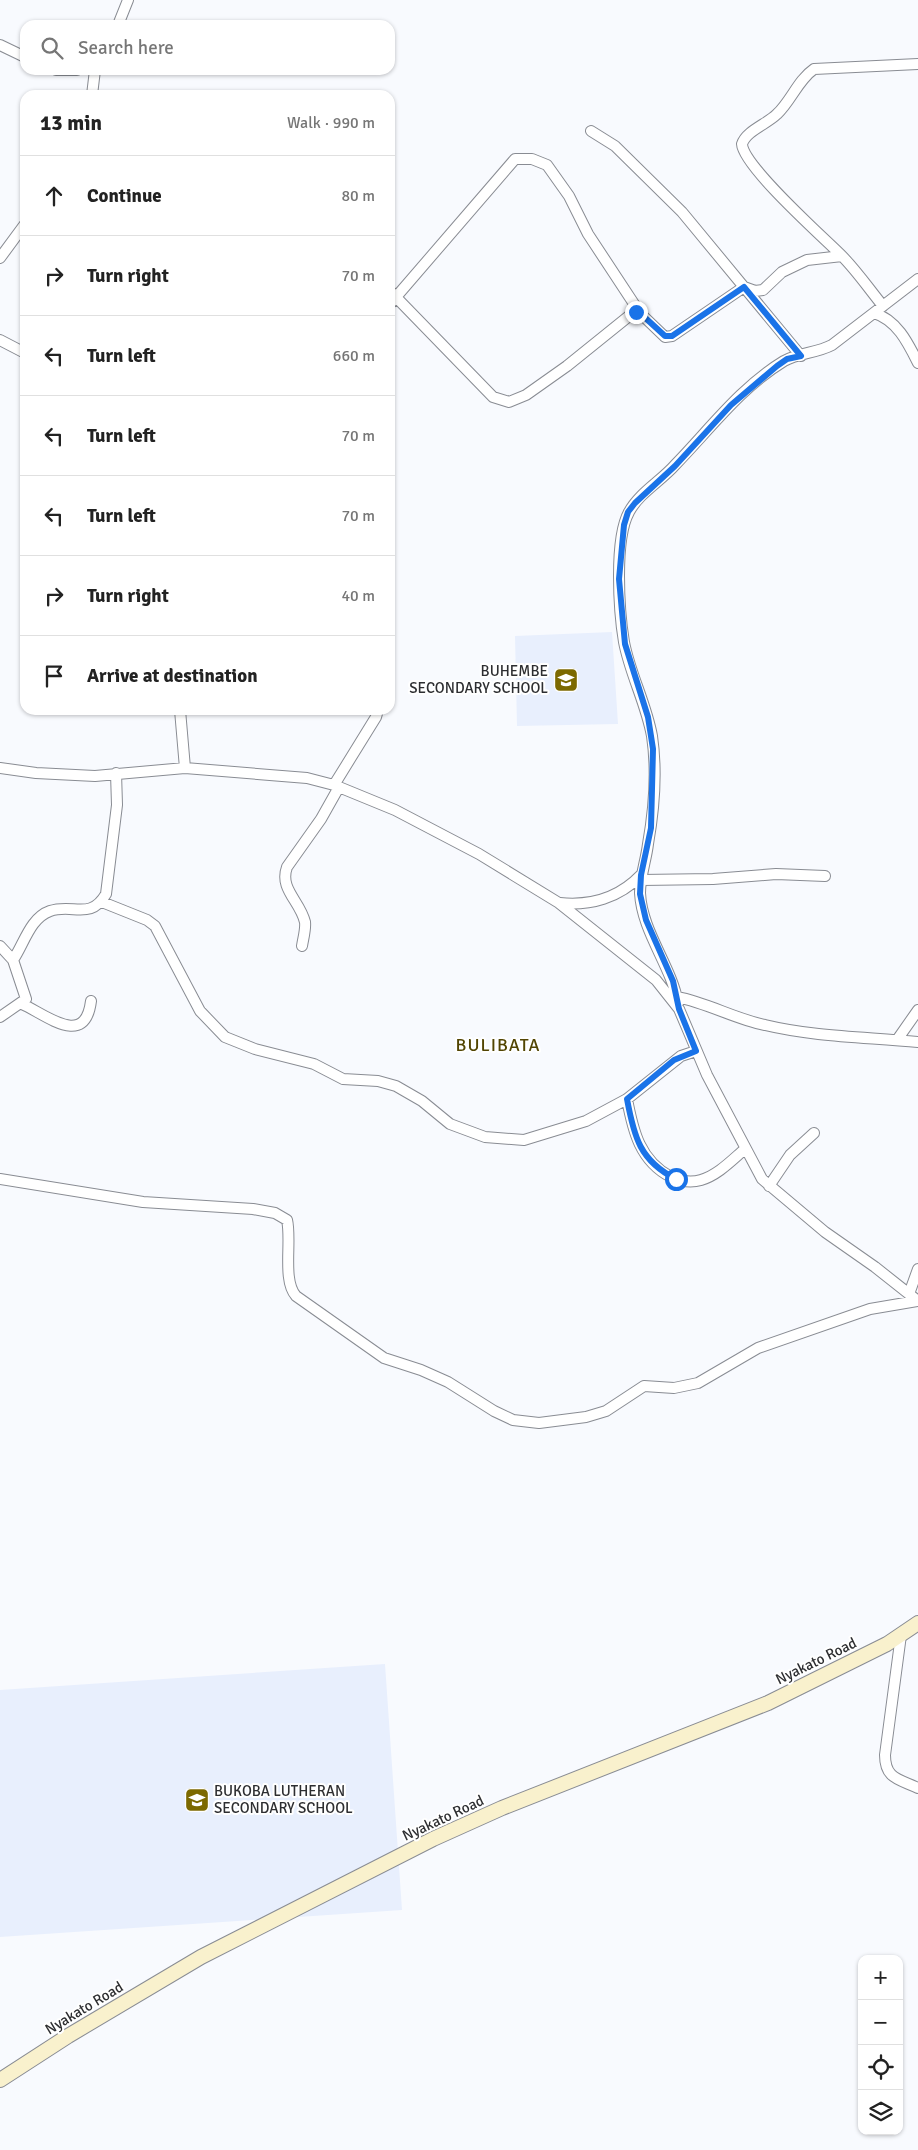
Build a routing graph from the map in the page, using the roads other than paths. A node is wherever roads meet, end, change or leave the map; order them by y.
1 (128, 0) edge
2 (120, 20) edge
3 (0, 45) edge
4 (20, 55) edge
5 (918, 64) edge
6 (94, 75) edge
7 (93, 90) edge
8 (591, 131) dead end
9 (20, 231) edge
10 (842, 256) junction
11 (0, 258) edge
12 (918, 279) edge
13 (744, 287) junction
14 (395, 295) edge
15 (395, 301) edge
16 (883, 306) junction
17 (640, 313) junction
18 (874, 313) junction
19 (0, 340) edge
20 (20, 350) edge
21 (801, 356) junction
22 (918, 363) edge
23 (181, 715) edge
24 (377, 715) edge
25 (0, 768) edge
26 (186, 768) junction
27 (116, 773) junction
28 (337, 786) junction
29 (825, 876) dead end
30 (641, 878) junction
31 (102, 902) junction
32 (559, 903) junction
33 (0, 946) edge
34 (302, 946) dead end
35 (13, 960) junction
36 (677, 997) junction
37 (91, 1001) dead end
38 (22, 1004) junction
39 (679, 1009) junction
40 (918, 1010) edge
41 (0, 1017) edge
42 (896, 1040) junction
43 (918, 1042) edge
44 (696, 1051) junction
45 (627, 1099) junction
46 (814, 1133) dead end
47 (745, 1149) junction
48 (0, 1179) edge
49 (769, 1186) junction
50 (918, 1269) edge
51 (909, 1294) junction
52 (918, 1301) edge
53 (918, 1623) edge
54 (901, 1635) junction
55 (918, 1788) edge
56 (0, 2080) edge

1 - 2 street
3 - 4 street
5 - 10 street
6 - 7 street
8 - 13 street
9 - 11 street
10 - 13 street
10 - 16 street
12 - 16 street
13 - 17 street
13 - 21 street
14 - 17 street
15 - 17 street
16 - 18 street
18 - 21 street
18 - 22 street
19 - 20 street
21 - 30 street
23 - 26 street
24 - 28 street
25 - 27 street
26 - 27 street
26 - 28 street
27 - 31 street
28 - 32 street
28 - 34 street
29 - 30 street
30 - 32 street
30 - 36 street
31 - 35 street
31 - 45 street
32 - 39 street
33 - 35 street
35 - 38 street
36 - 39 street
36 - 42 street
37 - 38 street
38 - 41 street
39 - 44 street
40 - 42 street
42 - 43 street
44 - 45 street
44 - 47 street
45 - 47 street
46 - 49 street
47 - 49 street
48 - 52 street
49 - 51 street
50 - 51 street
51 - 52 street
53 - 54 street, Nyakato Road
54 - 55 street
54 - 56 street, Nyakato Road

